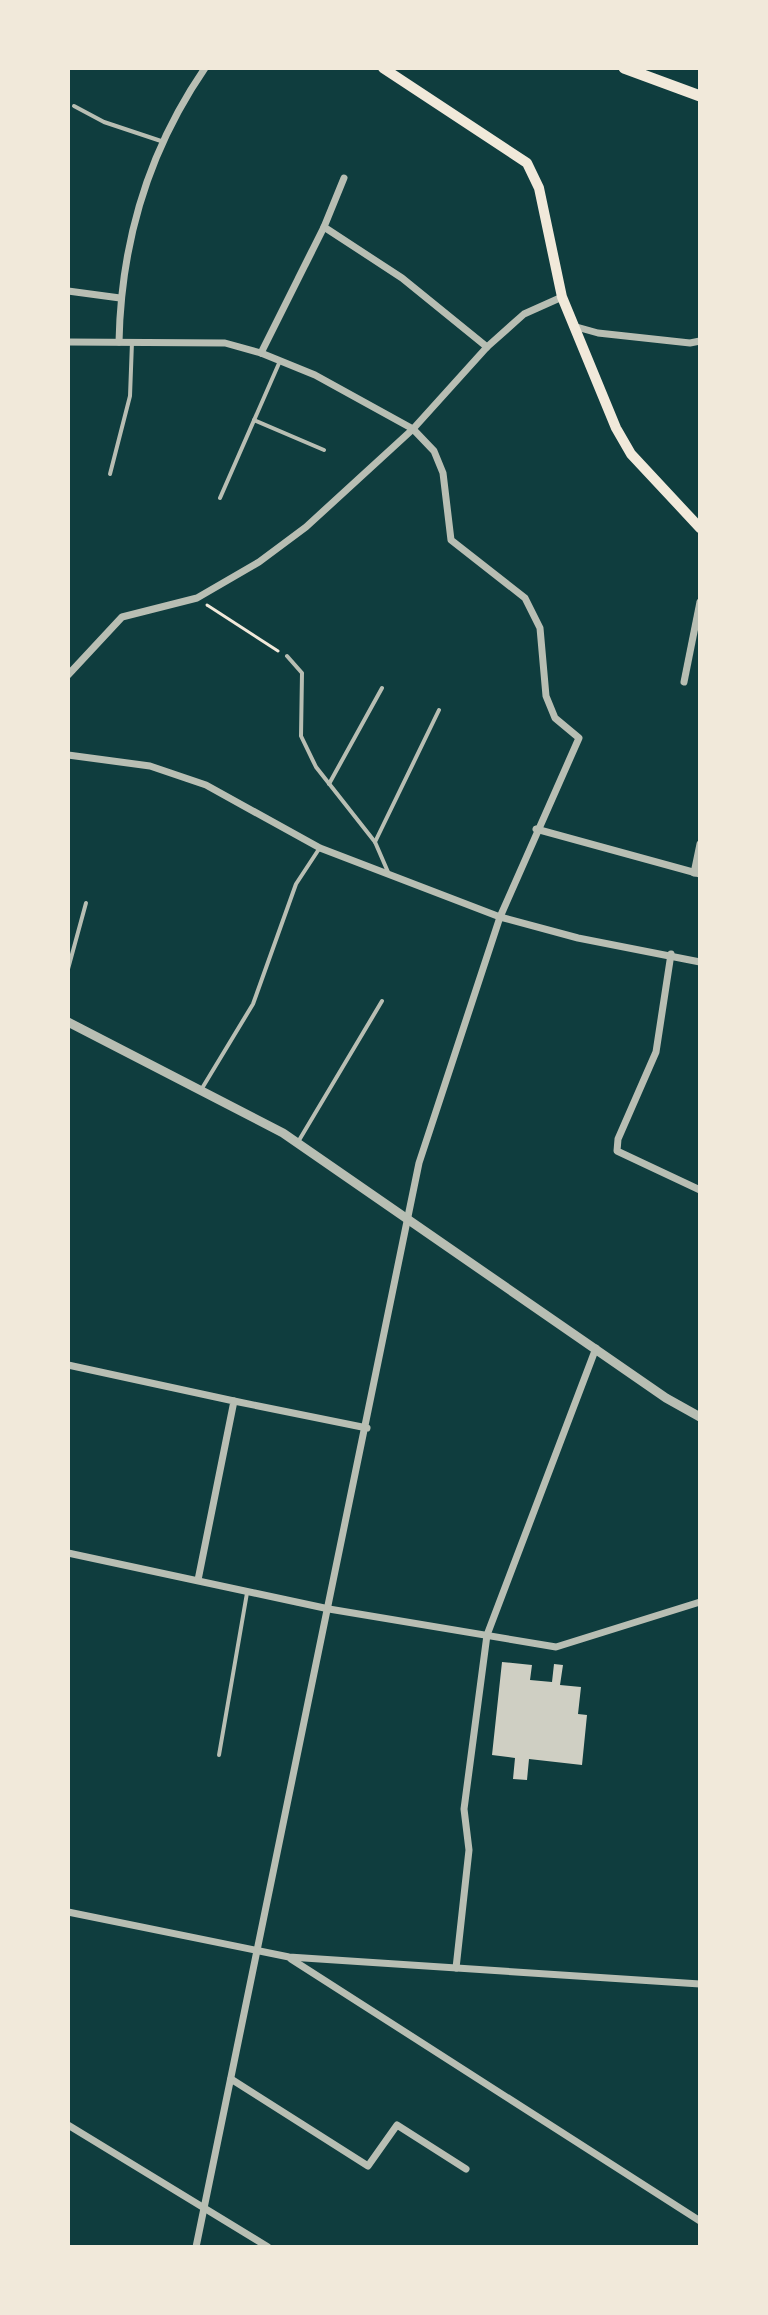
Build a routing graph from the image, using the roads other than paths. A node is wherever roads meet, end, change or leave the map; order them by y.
1 (205, 68) edge
2 (383, 68) edge
3 (624, 68) edge
4 (700, 96) edge
5 (74, 106) dead end
6 (161, 141) junction
7 (344, 178) dead end
8 (324, 227) junction
9 (68, 291) edge
10 (562, 297) junction
11 (120, 298) junction
12 (573, 326) junction
13 (700, 341) edge
14 (68, 342) edge
15 (119, 342) junction
16 (132, 342) junction
17 (487, 347) junction
18 (261, 353) junction
19 (280, 361) junction
20 (254, 420) junction
21 (413, 429) junction
22 (324, 450) dead end
23 (110, 474) dead end
24 (220, 498) dead end
25 (700, 528) edge
26 (700, 602) edge
27 (287, 656) road end
28 (68, 675) edge
29 (684, 682) dead end
30 (382, 688) dead end
31 (439, 710) dead end
32 (68, 755) edge
33 (329, 784) junction
34 (536, 829) junction
35 (375, 842) junction
36 (700, 844) edge
37 (320, 848) junction
38 (388, 872) junction
39 (697, 874) edge
40 (86, 903) dead end
41 (500, 917) junction
42 (671, 954) junction
43 (700, 962) edge
44 (68, 969) edge
45 (382, 1001) dead end
46 (68, 1022) edge
47 (201, 1090) junction
48 (298, 1142) junction
49 (700, 1190) edge
50 (410, 1218) junction
51 (596, 1348) junction
52 (68, 1365) edge
53 (234, 1401) junction
54 (700, 1417) edge
55 (367, 1428) junction
56 (68, 1553) edge
57 (198, 1580) junction
58 (247, 1591) junction
59 (700, 1602) edge
60 (329, 1609) junction
61 (487, 1635) junction
62 (219, 1755) dead end
63 (68, 1912) edge
64 (259, 1950) junction
65 (289, 1957) junction
66 (456, 1968) junction
67 (700, 1984) edge
68 (231, 2079) junction
69 (68, 2125) edge
70 (466, 2169) dead end
71 (204, 2205) junction
72 (700, 2221) edge
73 (196, 2247) edge
74 (268, 2247) edge

1 - 6 street
2 - 10 main road
3 - 4 main road
5 - 6 lane
6 - 11 street
7 - 8 street
8 - 17 street
8 - 18 street
9 - 11 street
10 - 12 main road
10 - 17 street
11 - 15 street
12 - 13 street
12 - 25 main road
14 - 15 street
15 - 16 street
16 - 18 street
16 - 23 lane
17 - 21 street
18 - 19 street
19 - 20 lane
19 - 21 street
20 - 22 lane
20 - 24 lane
21 - 28 street
21 - 34 street
26 - 29 street
27 - 33 lane
30 - 33 lane
31 - 35 lane
32 - 37 street
33 - 35 lane
34 - 39 street
34 - 41 street
35 - 38 lane
36 - 39 street
37 - 38 street
37 - 47 lane
38 - 41 street
40 - 44 lane
41 - 42 street
41 - 50 street
42 - 43 street
42 - 49 street
45 - 48 lane
46 - 47 street
47 - 48 street
48 - 50 street
50 - 51 street
50 - 55 street
51 - 54 street
51 - 61 street
52 - 53 street
53 - 55 street
53 - 57 street
55 - 60 street
56 - 57 street
57 - 58 street
58 - 60 street
58 - 62 lane
59 - 61 street
60 - 61 street
60 - 64 street
61 - 66 street
63 - 64 street
64 - 65 street
64 - 68 street
65 - 66 street
65 - 72 street
66 - 67 street
68 - 70 street
68 - 71 street
69 - 71 street
71 - 73 street
71 - 74 street

